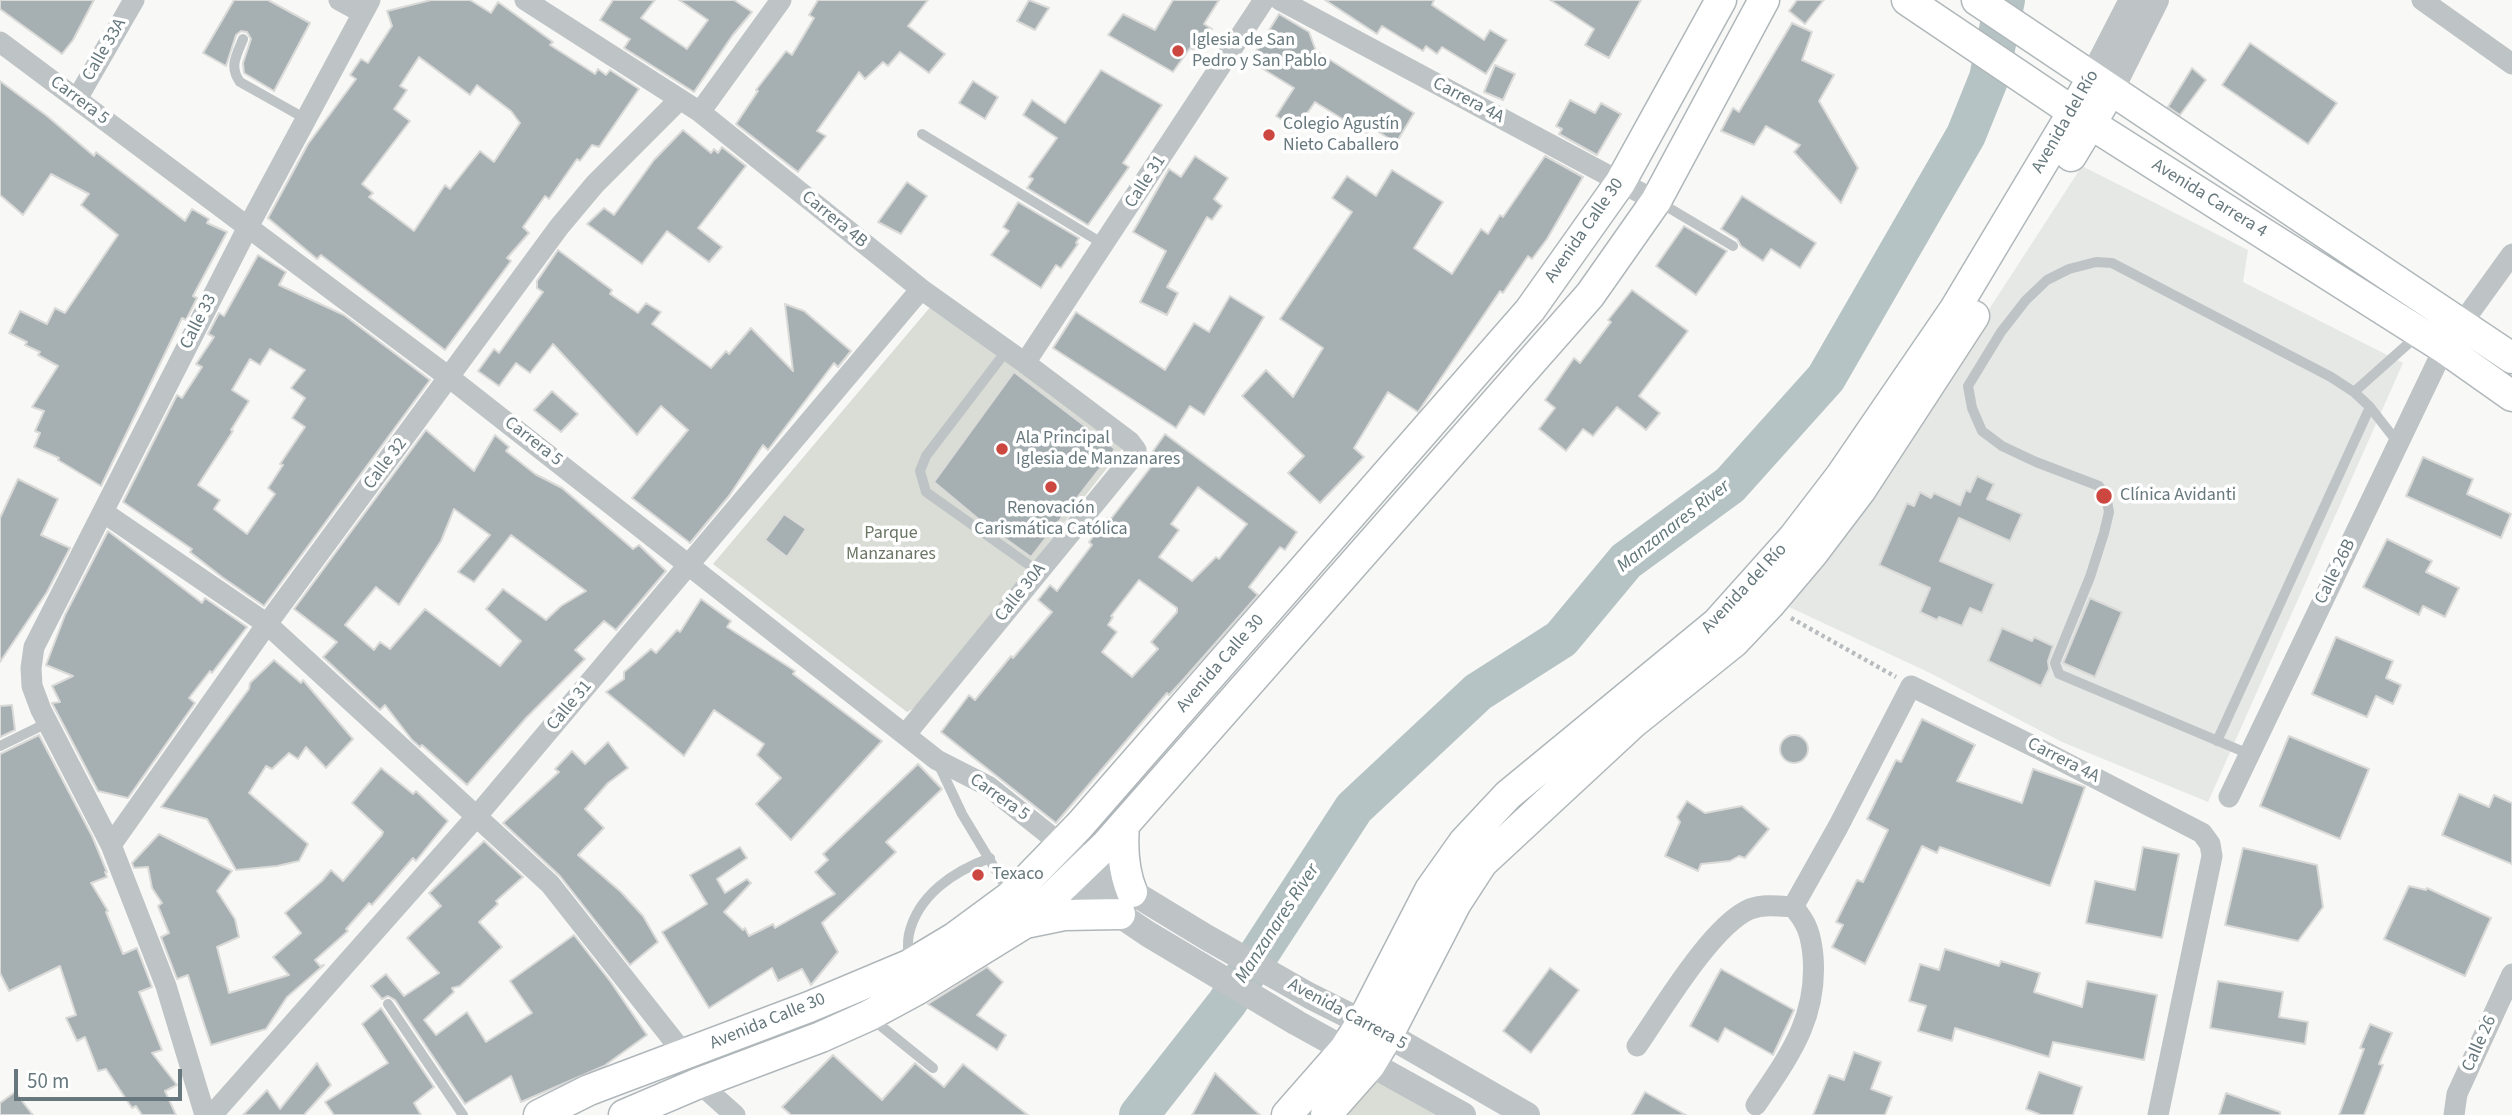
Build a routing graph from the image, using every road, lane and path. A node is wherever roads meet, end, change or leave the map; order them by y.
1 (134, 0) edge
2 (339, 0) edge
3 (525, 0) edge
4 (781, 0) edge
5 (1264, 0) edge
6 (1280, 0) edge
7 (1721, 0) edge
8 (1764, 0) edge
9 (1907, 0) edge
10 (1977, 0) edge
11 (2132, 0) edge
12 (2156, 0) edge
13 (2421, 0) edge
14 (366, 7) edge
15 (243, 40) dead end
16 (0, 42) edge
17 (2512, 64) edge
18 (2101, 84) junction
19 (77, 99) junction
20 (680, 99) junction
21 (699, 111) junction
22 (2082, 118) junction
23 (306, 119) junction
24 (922, 134) dead end
25 (1620, 183) junction
26 (1656, 201) junction
27 (247, 227) junction
28 (1105, 245) junction
29 (1733, 246) dead end
30 (2512, 254) edge
31 (921, 289) junction
32 (2462, 323) junction
33 (2432, 340) junction
34 (1007, 350) junction
35 (2512, 358) edge
36 (1026, 363) junction
37 (450, 378) junction
38 (2354, 393) junction
39 (2512, 396) edge
40 (2370, 407) junction
41 (2398, 443) junction
42 (1136, 450) joint
43 (103, 512) junction
44 (690, 565) junction
45 (1039, 572) junction
46 (1769, 605) junction
47 (267, 624) junction
48 (1911, 686) junction
49 (47, 723) junction
50 (905, 735) junction
51 (2217, 741) junction
52 (0, 746) edge
53 (2249, 754) junction
54 (937, 760) junction
55 (2229, 797) dead end
56 (476, 817) junction
57 (1124, 825) junction
58 (110, 845) junction
59 (1053, 854) junction
60 (990, 858) junction
61 (1079, 873) junction
62 (1011, 896) junction
63 (1126, 903) junction
64 (1793, 907) junction
65 (1025, 923) junction
66 (1200, 948) junction
67 (909, 965) junction
68 (2512, 974) edge
69 (388, 1004) dead end
70 (869, 1016) junction
71 (1375, 1028) junction
72 (1637, 1046) dead end
73 (685, 1055) junction
74 (1357, 1058) junction
75 (933, 1068) dead end
76 (699, 1083) junction
77 (1756, 1105) dead end
78 (205, 1115) edge
79 (212, 1115) edge
80 (463, 1115) edge
81 (540, 1115) edge
82 (624, 1115) edge
83 (736, 1115) edge
84 (1287, 1115) edge
85 (1326, 1115) edge
86 (1463, 1115) edge
87 (1527, 1115) edge
88 (2158, 1115) edge
89 (2454, 1115) edge

1 - 19 street, Calle 33A
2 - 14 street
3 - 20 street, Carrera 4B
4 - 21 street
5 - 28 street, Calle 31
6 - 25 street, Carrera 4A
7 - 25 main road, Avenida Calle 30
8 - 26 main road, Avenida Calle 30
9 - 22 main road, Avenida Carrera 4
10 - 18 main road, Avenida Carrera 4
11 - 18 street, Avenida del Río
12 - 18 street, Avenida del Río
13 - 17 street
14 - 23 street, Calle 33
15 - 23 lane
16 - 19 street, Carrera 5
18 - 22 main road, Avenida del Río
18 - 32 main road, Avenida Carrera 4
19 - 27 street, Carrera 5
20 - 21 street, Carrera 4B
20 - 37 street, Calle 32
21 - 31 street, Carrera 4B
22 - 33 main road, Avenida Carrera 4
22 - 46 main road, Avenida del Río
22 - 71 main road, Avenida del Río
23 - 27 street, Calle 33
24 - 28 lane
25 - 26 street, Carrera 4A
25 - 59 main road, Avenida Calle 30
26 - 29 lane
26 - 57 main road, Avenida Calle 30
27 - 37 street, Carrera 5
27 - 43 street, Calle 33
28 - 36 street, Calle 31
30 - 32 street, Calle 26B
31 - 34 street, Carrera 4B
31 - 44 street, Calle 31
32 - 33 street, Calle 26B
32 - 35 main road, Avenida Carrera 4
33 - 38 lane
33 - 39 main road, Avenida Carrera 4
33 - 41 street, Calle 26B
34 - 36 street, Carrera 4B
34 - 45 lane
36 - 42 street, Carrera 4B
37 - 44 street, Carrera 5
37 - 47 street, Calle 32
38 - 40 lane
38 - 51 lane
40 - 41 lane
40 - 51 lane
41 - 53 street, Calle 26B
42 - 45 street, Calle 30A
43 - 47 street
43 - 49 street, Calle 33
44 - 50 street, Carrera 5
44 - 56 street, Calle 31
45 - 50 street, Calle 30A
46 - 48 path
46 - 71 main road, Avenida del Río
47 - 56 street
47 - 58 street, Calle 32
48 - 64 street
48 - 88 street, Carrera 4A
49 - 52 lane
49 - 58 street
50 - 54 street, Carrera 5
51 - 53 lane
53 - 55 street, Calle 26B
54 - 59 street, Carrera 5
54 - 60 lane
56 - 73 street
56 - 79 street, Calle 31
57 - 61 main road, Avenida Calle 30
57 - 63 main road
58 - 78 street
59 - 61 street, Avenida Carrera 5
59 - 62 main road, Avenida Calle 30
60 - 62 lane
60 - 67 lane
61 - 63 street, Avenida Carrera 5
61 - 65 main road, Avenida Calle 30
62 - 67 main road, Avenida Calle 30
63 - 65 main road
63 - 66 street, Avenida Carrera 5
64 - 72 street
64 - 77 street
65 - 70 main road, Avenida Calle 30
66 - 71 street, Avenida Carrera 5
66 - 74 street, Avenida Carrera 5
67 - 73 main road, Avenida Calle 30
68 - 89 street, Calle 26
69 - 80 lane
70 - 75 lane
70 - 76 main road, Avenida Calle 30
71 - 74 main road, Avenida del Río
71 - 87 street, Avenida Carrera 5
73 - 81 main road, Avenida Calle 30
74 - 84 main road, Avenida del Río
74 - 85 main road, Avenida del Río
74 - 86 street, Avenida Carrera 5
76 - 82 main road, Avenida Calle 30
76 - 83 street

